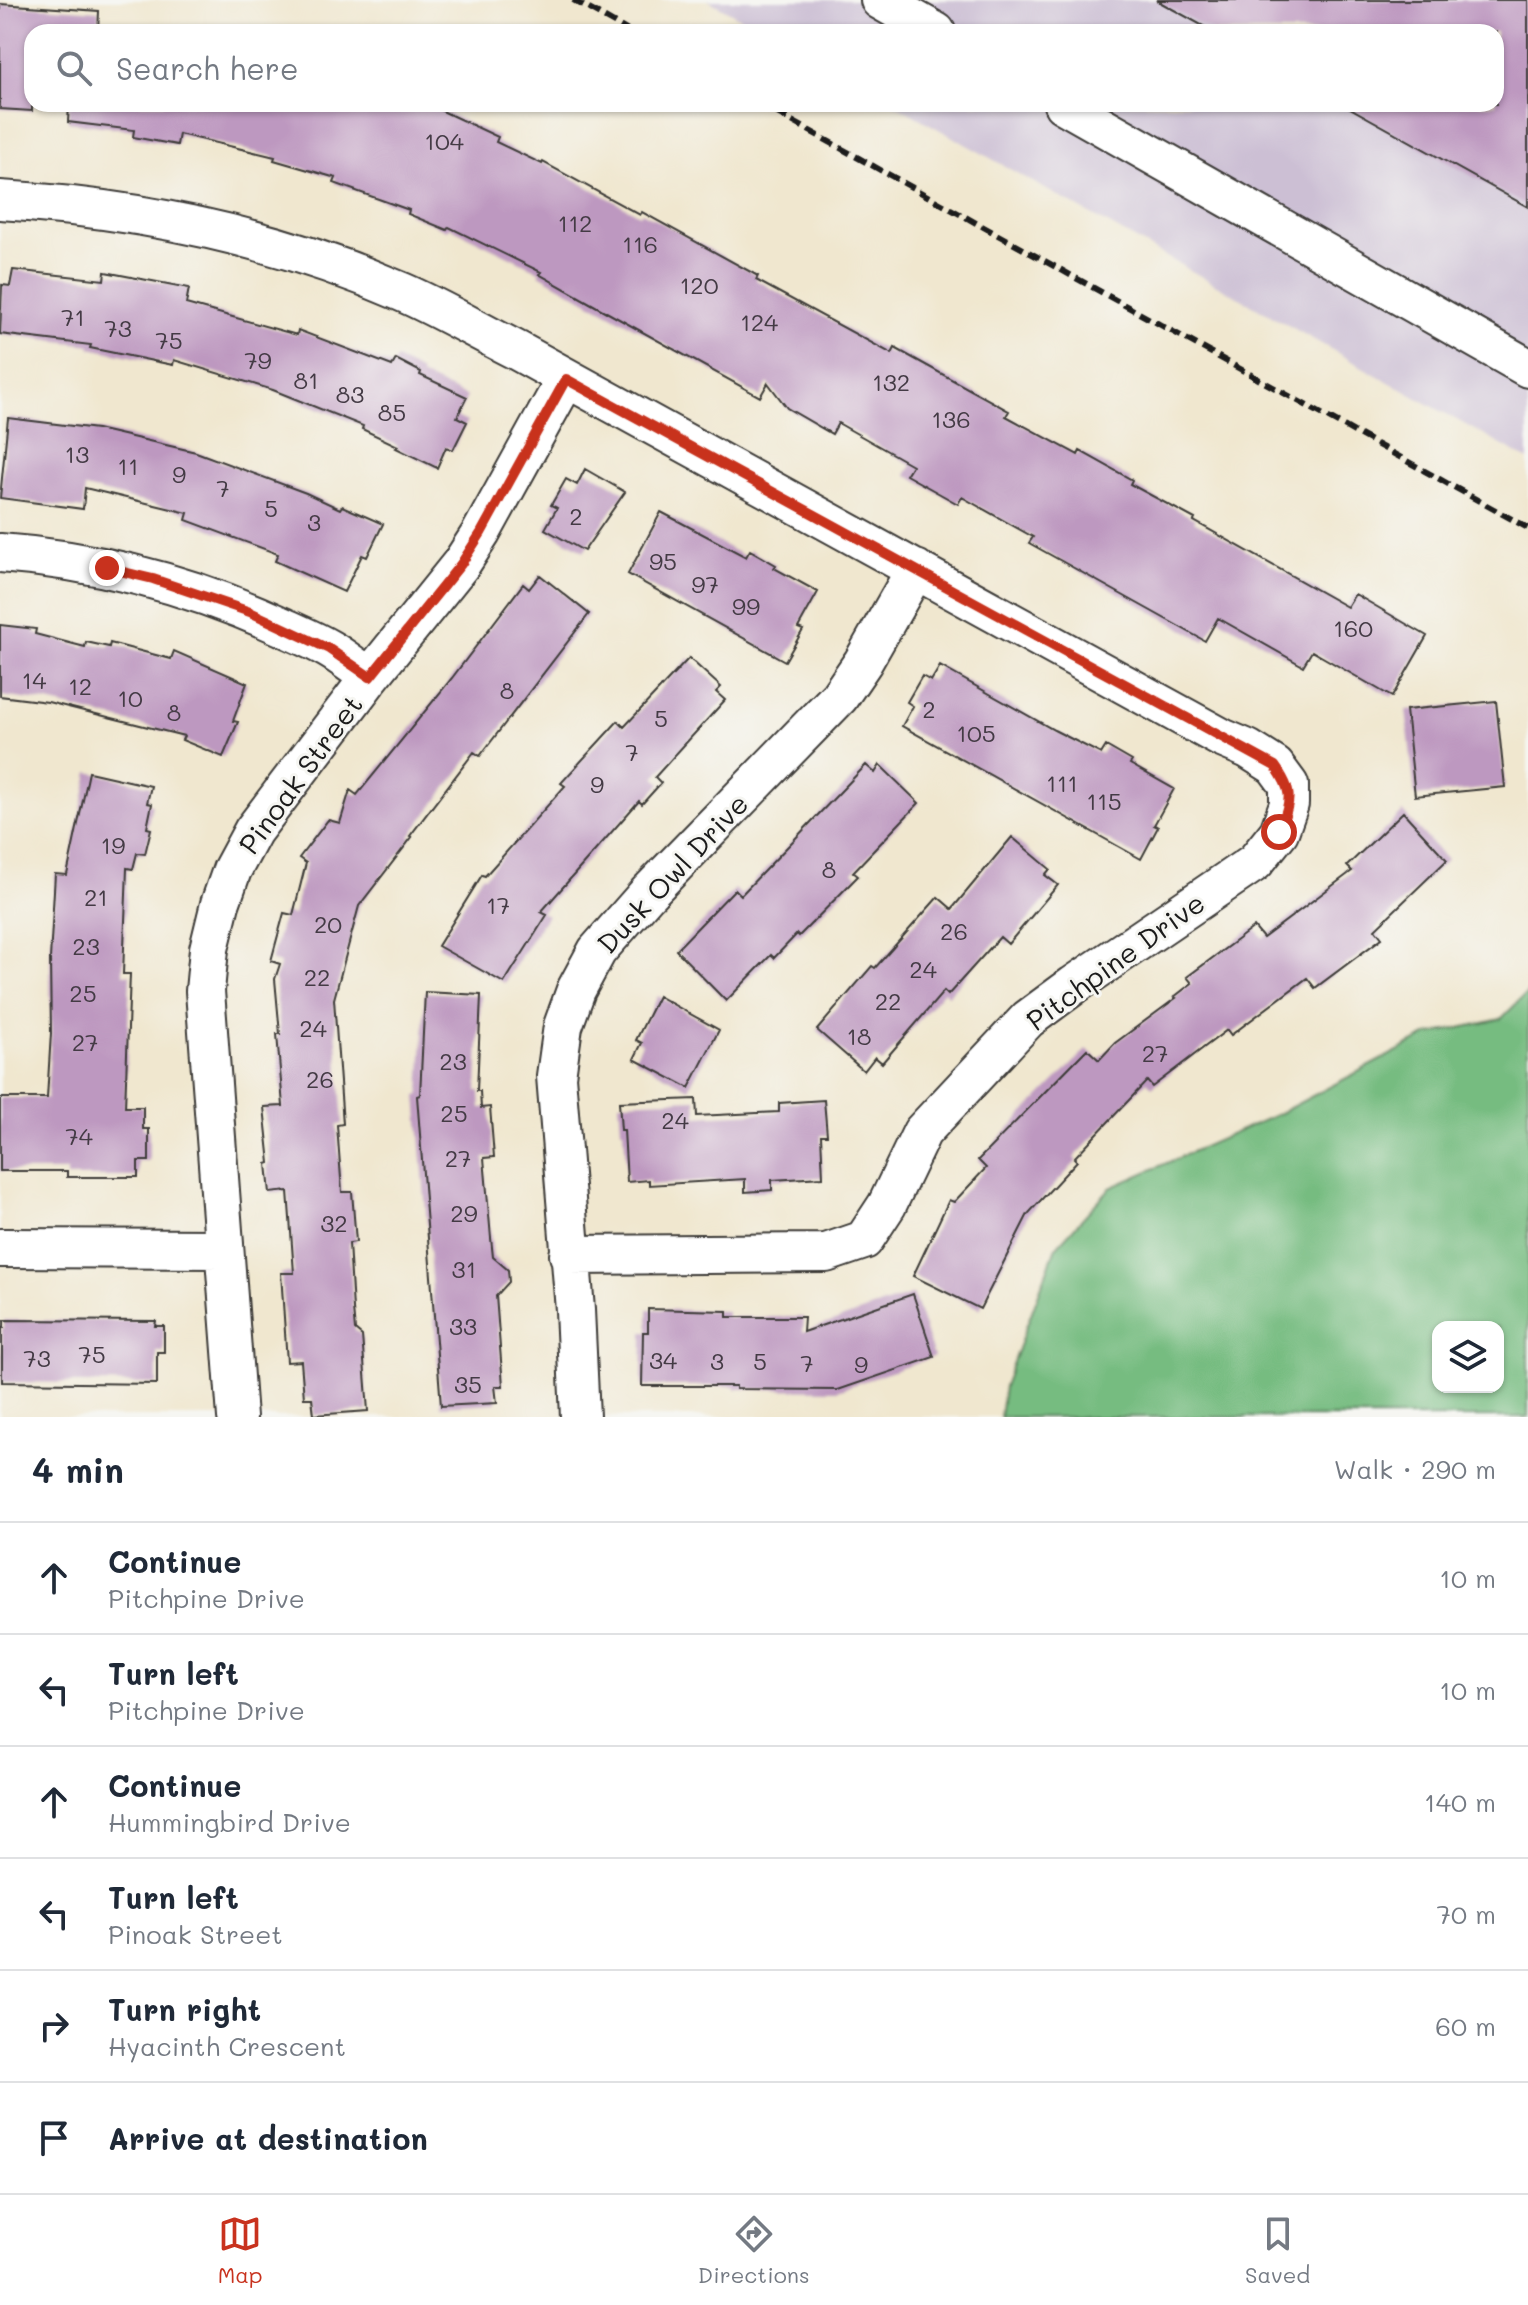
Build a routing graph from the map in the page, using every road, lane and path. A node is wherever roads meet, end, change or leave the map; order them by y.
1 (880, 0) edge
2 (922, 24) edge
3 (1077, 112) edge
4 (0, 200) edge
5 (1528, 368) edge
6 (566, 379) junction
7 (0, 553) edge
8 (916, 569) junction
9 (370, 677) junction
10 (0, 1248) edge
11 (223, 1249) junction
12 (569, 1255) junction
13 (237, 1417) edge
14 (580, 1417) edge

1 - 2 street
3 - 5 street
4 - 6 street, Pitchpine Drive
6 - 8 street, Pitchpine Drive
6 - 9 street, Pinoak Street
7 - 9 street
8 - 12 street, Dusk Owl Drive
8 - 12 street, Pitchpine Drive
9 - 11 street, Pinoak Street
10 - 11 street
11 - 13 street, Pinoak Street
12 - 14 street, Dusk Owl Drive

